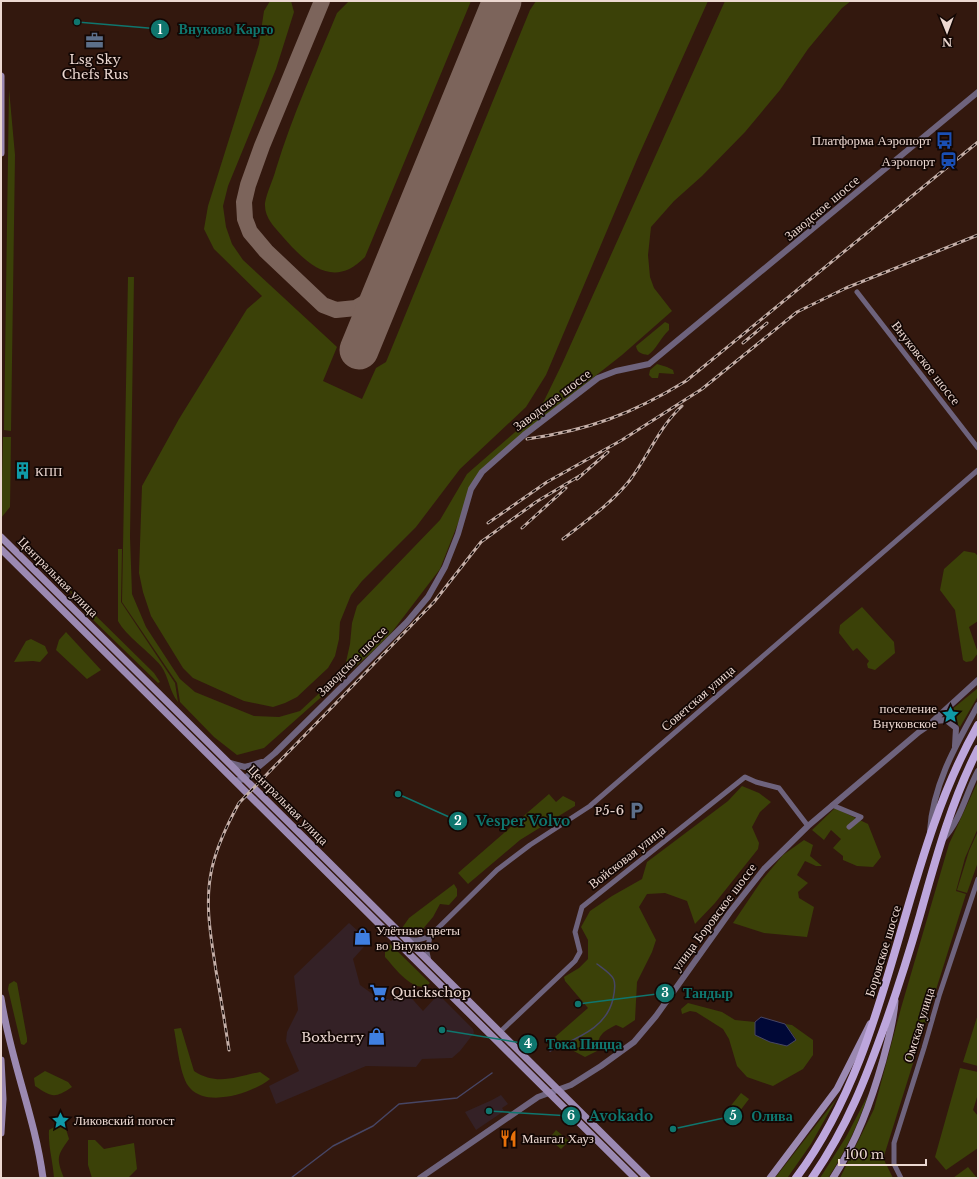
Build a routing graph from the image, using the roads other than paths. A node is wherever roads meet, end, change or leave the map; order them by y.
1 (1, 76) edge
2 (978, 92) edge
3 (1, 153) edge
4 (857, 292) dead end
5 (978, 448) edge
6 (978, 470) edge
7 (1, 537) edge
8 (1, 549) edge
9 (978, 680) edge
10 (978, 706) edge
11 (978, 725) edge
12 (925, 727) junction
13 (955, 746) junction
14 (978, 749) edge
15 (267, 760) junction
16 (227, 762) junction
17 (978, 771) edge
18 (244, 779) junction
19 (235, 781) junction
20 (832, 805) junction
21 (808, 826) junction
22 (849, 827) dead end
23 (929, 838) junction
24 (941, 842) junction
25 (978, 879) edge
26 (430, 936) junction
27 (405, 938) junction
28 (429, 962) junction
29 (895, 995) junction
30 (1, 998) edge
31 (877, 1012) junction
32 (500, 1032) junction
33 (1, 1060) edge
34 (558, 1089) junction
35 (549, 1092) junction
36 (1, 1133) edge
37 (43, 1178) edge
38 (420, 1178) edge
39 (636, 1178) edge
40 (647, 1178) edge
41 (770, 1178) edge
42 (796, 1178) edge
43 (812, 1178) edge
44 (833, 1178) edge
45 (901, 1178) edge

1 - 3 main road
2 - 15 street, Заводское шоссе
4 - 5 street, Внуковское шоссе
6 - 26 street, Советская улица
7 - 16 main road, Центральная улица
8 - 19 main road, Центральная улица
9 - 12 street, улица Боровское шоссе
10 - 13 street
11 - 23 main road, Боровское шоссе
12 - 13 street
12 - 20 street, улица Боровское шоссе
13 - 23 street
14 - 24 main road, Боровское шоссе
15 - 16 street
15 - 18 street, Заводское шоссе
16 - 18 main road, Центральная улица
17 - 24 street
18 - 19 street, Заводское шоссе
18 - 27 main road, Центральная улица
19 - 35 main road, Центральная улица
20 - 21 street, улица Боровское шоссе
20 - 22 street
21 - 32 street, Войсковая улица
21 - 34 street, улица Боровское шоссе
23 - 31 main road, Боровское шоссе
24 - 29 main road, Боровское шоссе
25 - 45 street, Омская улица
26 - 27 street
26 - 28 street
27 - 28 main road, Центральная улица
28 - 32 main road, Центральная улица
29 - 43 main road, Боровское шоссе
29 - 44 main road
30 - 37 main road
31 - 41 main road
31 - 42 main road, Боровское шоссе
32 - 34 main road, Центральная улица
33 - 36 main road
34 - 35 street, улица Боровское шоссе
34 - 40 main road, Центральная улица
35 - 38 street, улица Боровское шоссе
35 - 39 main road, Центральная улица

